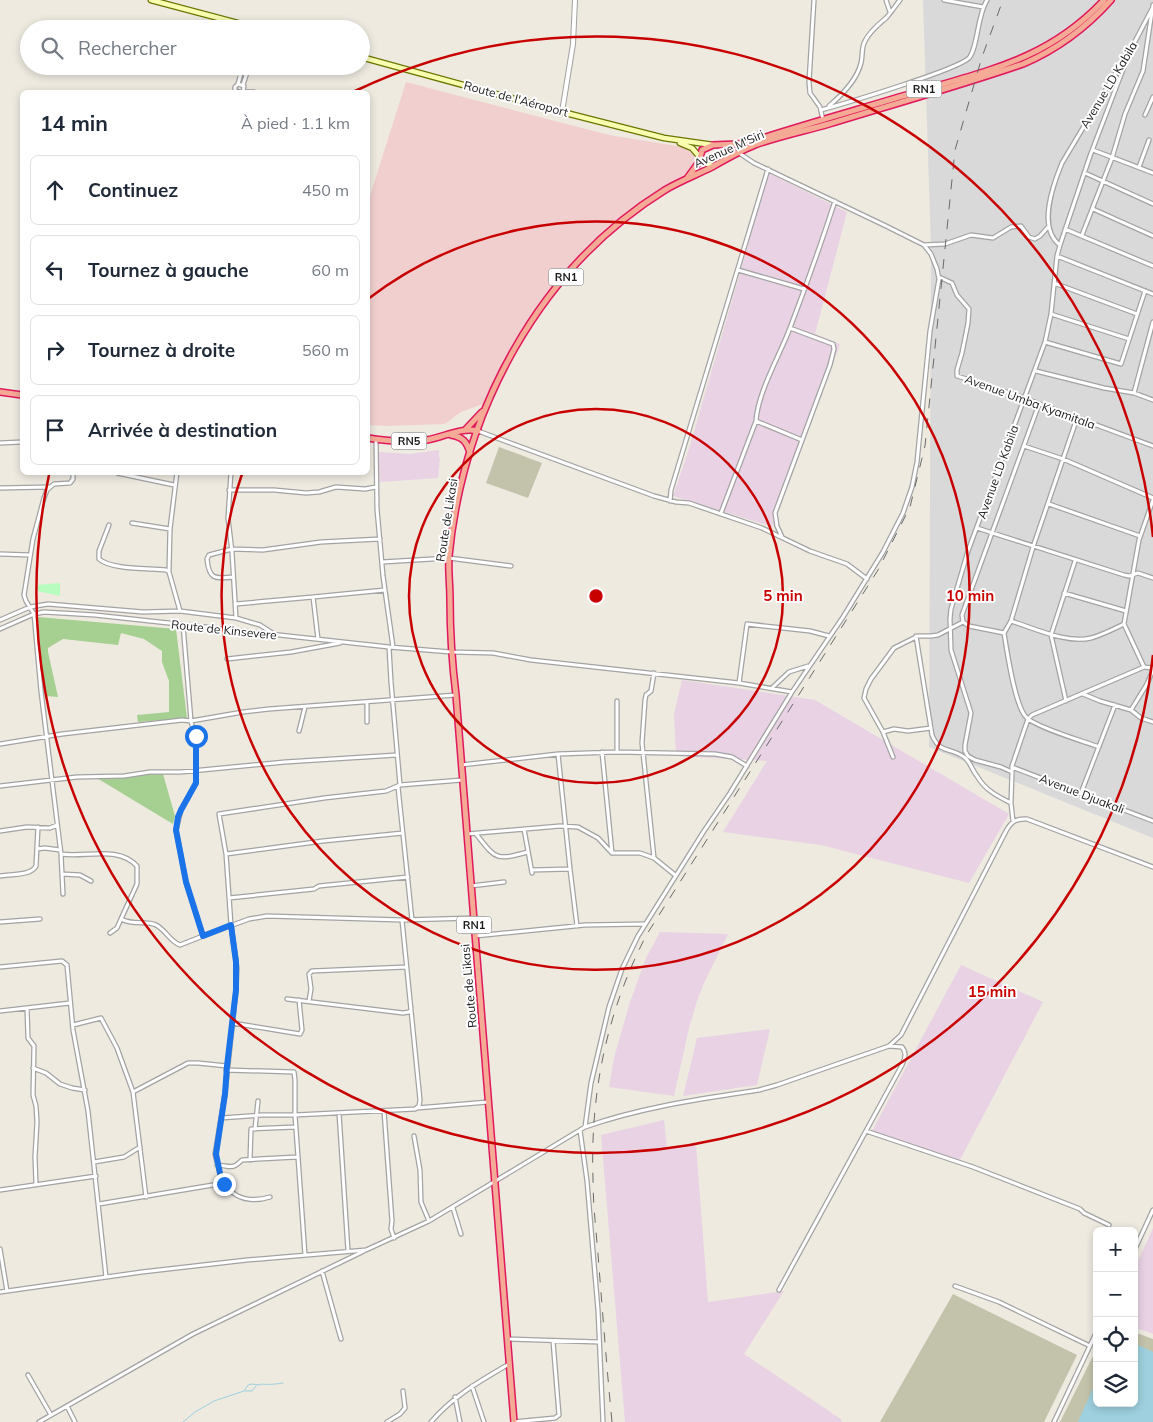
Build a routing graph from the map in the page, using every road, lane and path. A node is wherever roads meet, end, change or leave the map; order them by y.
1 (151, 0) edge
2 (575, 0) edge
3 (820, 0) edge
4 (886, 0) edge
5 (900, 0) edge
6 (944, 0) edge
7 (987, 0) edge
8 (1104, 0) edge
9 (1111, 0) edge
10 (814, 1) edge
11 (1153, 6) edge
12 (982, 8) junction
13 (890, 12) junction
14 (224, 20) edge
15 (1148, 41) junction
16 (1153, 42) edge
17 (1130, 51) junction
18 (370, 59) edge
19 (241, 75) edge
20 (246, 75) edge
21 (238, 84) junction
22 (244, 86) junction
23 (237, 90) edge
24 (241, 90) edge
25 (249, 90) edge
26 (1153, 97) edge
27 (826, 108) junction
28 (821, 110) junction
29 (562, 112) junction
30 (1145, 115) dead end
31 (823, 119) junction
32 (671, 140) junction
33 (1149, 140) dead end
34 (712, 145) junction
35 (727, 145) junction
36 (1093, 150) junction
37 (739, 153) junction
38 (731, 156) junction
39 (700, 158) junction
40 (1112, 158) junction
41 (714, 166) junction
42 (1139, 167) junction
43 (768, 169) junction
44 (1085, 173) junction
45 (1153, 173) edge
46 (685, 180) junction
47 (1103, 181) junction
48 (835, 201) junction
49 (1153, 204) edge
50 (1093, 209) junction
51 (1049, 226) junction
52 (1065, 229) junction
53 (1082, 235) junction
54 (1153, 236) edge
55 (924, 245) junction
56 (1060, 245) junction
57 (1057, 256) junction
58 (1153, 266) edge
59 (738, 270) junction
60 (939, 277) junction
61 (1054, 283) junction
62 (804, 289) junction
63 (1145, 290) junction
64 (1153, 294) edge
65 (1052, 314) junction
66 (1137, 314) junction
67 (1153, 322) edge
68 (790, 328) junction
69 (1129, 339) junction
70 (1045, 342) junction
71 (1036, 371) junction
72 (0, 392) edge
73 (1134, 393) junction
74 (20, 395) edge
75 (1025, 399) junction
76 (1153, 400) edge
77 (1039, 404) junction
78 (486, 408) junction
79 (1077, 418) junction
80 (756, 422) junction
81 (465, 430) junction
82 (478, 431) junction
83 (451, 435) junction
84 (370, 438) edge
85 (376, 439) junction
86 (802, 440) junction
87 (20, 442) edge
88 (0, 443) edge
89 (1024, 446) junction
90 (1153, 446) edge
91 (470, 453) junction
92 (1063, 459) junction
93 (73, 475) edge
94 (126, 475) edge
95 (176, 475) edge
96 (231, 475) edge
97 (174, 485) junction
98 (50, 487) junction
99 (376, 487) junction
100 (0, 488) edge
101 (229, 490) junction
102 (1153, 499) edge
103 (670, 501) junction
104 (1049, 504) junction
105 (721, 513) junction
106 (132, 523) dead end
107 (109, 525) dead end
108 (977, 528) junction
109 (170, 529) junction
110 (991, 533) junction
111 (1140, 536) junction
112 (782, 538) junction
113 (380, 540) junction
114 (1033, 547) junction
115 (232, 549) junction
116 (0, 554) edge
117 (30, 555) junction
118 (449, 558) junction
119 (1075, 560) junction
120 (382, 562) junction
121 (511, 566) dead end
122 (169, 572) junction
123 (1134, 574) junction
124 (234, 577) junction
125 (1153, 578) edge
126 (867, 579) junction
127 (385, 590) junction
128 (1064, 593) junction
129 (313, 598) junction
130 (236, 604) junction
131 (30, 607) junction
132 (180, 611) junction
133 (1126, 611) junction
134 (34, 614) junction
135 (236, 618) junction
136 (0, 620) edge
137 (1011, 621) junction
138 (963, 622) junction
139 (1124, 624) junction
140 (183, 625) junction
141 (950, 628) junction
142 (0, 629) edge
143 (1004, 633) junction
144 (1050, 635) junction
145 (277, 636) junction
146 (829, 636) junction
147 (916, 636) junction
148 (318, 639) junction
149 (343, 642) junction
150 (391, 647) junction
151 (451, 652) junction
152 (227, 659) dead end
153 (808, 666) junction
154 (1144, 667) junction
155 (1153, 669) edge
156 (654, 673) junction
157 (739, 683) junction
158 (772, 687) junction
159 (792, 692) junction
160 (1082, 694) junction
161 (456, 695) junction
162 (392, 700) junction
163 (617, 701) dead end
164 (1066, 701) junction
165 (367, 702) junction
166 (1115, 705) junction
167 (305, 707) junction
168 (1131, 710) junction
169 (1028, 719) junction
170 (191, 721) junction
171 (367, 722) dead end
172 (1153, 722) edge
173 (931, 728) junction
174 (299, 731) dead end
175 (883, 732) junction
176 (48, 736) junction
177 (0, 744) edge
178 (1099, 748) junction
179 (602, 752) junction
180 (617, 752) junction
181 (643, 752) junction
182 (558, 754) junction
183 (397, 755) junction
184 (893, 756) dead end
185 (967, 757) junction
186 (461, 764) junction
187 (747, 766) junction
188 (1012, 766) junction
189 (195, 770) junction
190 (1012, 772) junction
191 (52, 780) junction
192 (462, 780) junction
193 (0, 786) edge
194 (399, 786) junction
195 (1081, 793) junction
196 (1011, 802) junction
197 (1013, 821) junction
198 (1153, 821) edge
199 (57, 825) junction
200 (566, 826) junction
201 (38, 827) junction
202 (524, 829) junction
203 (0, 831) edge
204 (403, 833) junction
205 (467, 834) junction
206 (476, 834) junction
207 (37, 850) junction
208 (60, 852) junction
209 (528, 852) junction
210 (612, 853) junction
211 (226, 854) junction
212 (654, 858) junction
213 (1153, 867) edge
214 (570, 869) junction
215 (62, 874) junction
216 (675, 875) junction
217 (0, 876) edge
218 (408, 877) junction
219 (91, 881) dead end
220 (504, 882) dead end
221 (471, 886) junction
222 (63, 894) dead end
223 (229, 898) junction
224 (474, 918) junction
225 (40, 919) dead end
226 (121, 919) junction
227 (402, 920) junction
228 (412, 920) junction
229 (0, 922) edge
230 (644, 924) junction
231 (231, 925) junction
232 (577, 926) junction
233 (110, 933) dead end
234 (203, 936) junction
235 (475, 936) junction
236 (0, 967) edge
237 (406, 967) junction
238 (287, 999) dead end
239 (299, 1000) junction
240 (309, 1001) junction
241 (70, 1003) junction
242 (27, 1008) junction
243 (411, 1010) junction
244 (0, 1011) edge
245 (232, 1023) junction
246 (73, 1025) junction
247 (889, 1046) junction
248 (34, 1068) junction
249 (227, 1068) junction
250 (85, 1090) junction
251 (133, 1092) junction
252 (258, 1101) dead end
253 (488, 1102) junction
254 (417, 1108) junction
255 (384, 1111) junction
256 (339, 1113) junction
257 (256, 1115) junction
258 (295, 1115) junction
259 (222, 1118) junction
260 (295, 1127) junction
261 (585, 1127) junction
262 (255, 1129) junction
263 (580, 1130) junction
264 (866, 1131) junction
265 (414, 1136) dead end
266 (141, 1147) junction
267 (297, 1157) junction
268 (250, 1160) junction
269 (94, 1162) junction
270 (217, 1165) junction
271 (96, 1176) junction
272 (494, 1181) junction
273 (220, 1182) junction
274 (36, 1185) junction
275 (0, 1190) edge
276 (146, 1197) junction
277 (270, 1197) dead end
278 (99, 1204) junction
279 (452, 1208) junction
280 (1153, 1210) edge
281 (430, 1221) junction
282 (1109, 1225) dead end
283 (461, 1234) dead end
284 (394, 1238) junction
285 (1138, 1242) edge
286 (0, 1249) edge
287 (366, 1250) junction
288 (348, 1251) junction
289 (305, 1255) junction
290 (322, 1271) junction
291 (106, 1277) junction
292 (955, 1286) dead end
293 (779, 1290) dead end
294 (7, 1291) junction
295 (0, 1292) edge
296 (341, 1339) dead end
297 (507, 1339) junction
298 (1093, 1340) edge
299 (553, 1341) junction
300 (599, 1342) junction
301 (1090, 1346) junction
302 (509, 1364) junction
303 (28, 1375) dead end
304 (472, 1386) junction
305 (404, 1391) dead end
306 (455, 1397) junction
307 (67, 1406) junction
308 (51, 1415) junction
309 (39, 1422) edge
310 (75, 1422) edge
311 (387, 1422) edge
312 (431, 1422) edge
313 (460, 1422) edge
314 (484, 1422) edge
315 (514, 1422) edge
316 (602, 1422) edge
317 (1054, 1422) edge

1 - 14 main road
2 - 29 street
3 - 10 street
4 - 13 street
5 - 13 street
6 - 12 street
7 - 12 street
8 - 31 highway, Avenue M'Siri / RN1
9 - 37 highway, Avenue M'Siri / RN1
10 - 28 street
11 - 15 street, Avenue LD Kabila
11 - 17 street, Avenue LD Kabila
12 - 27 street
13 - 27 street
15 - 16 street
15 - 40 street, Avenue LD Kabila
17 - 36 street, Avenue LD Kabila
17 - 51 street, Avenue LD Kabila
18 - 29 main road, Route de l'Aéroport
19 - 21 street
20 - 22 street
21 - 22 street
21 - 23 street
22 - 24 street
22 - 25 street
26 - 30 street
27 - 28 street
28 - 31 street
29 - 32 main road, Route de l'Aéroport
31 - 35 highway, Avenue M'Siri / RN1
32 - 34 main road, Route de l'Aéroport
32 - 39 main road, Route de l'Aéroport
33 - 42 street
34 - 35 highway, Avenue M'Siri / RN1
34 - 39 highway, RN1
35 - 38 highway
36 - 40 street
36 - 44 street, Avenue LD Kabila
37 - 38 highway, Avenue M'Siri / RN1
37 - 43 street
38 - 41 highway, Avenue M'Siri / RN1
39 - 41 main road, Route de l'Aéroport
39 - 46 highway, RN1
40 - 42 street
40 - 47 street, Avenue LD Kabila
41 - 46 highway, Avenue M'Siri / RN1
42 - 45 street
43 - 48 street
43 - 59 street
44 - 47 street
44 - 52 street, Avenue LD Kabila
46 - 78 highway, Avenue M'Siri / RN1
47 - 49 street
47 - 50 street, Avenue LD Kabila
48 - 55 street
48 - 62 street
50 - 53 street, Avenue LD Kabila
50 - 54 street
51 - 55 street
51 - 56 street
52 - 53 street
52 - 56 street, Avenue LD Kabila
53 - 58 street
55 - 60 street
56 - 57 street, Avenue LD Kabila
57 - 61 street, Avenue LD Kabila
57 - 63 street
59 - 62 street
59 - 103 street
60 - 75 street, Avenue Umba Kyamitala
60 - 126 street
61 - 65 street, Avenue LD Kabila
61 - 66 street
62 - 68 street
63 - 64 street
63 - 66 street
65 - 69 street
65 - 70 street, Avenue LD Kabila
66 - 69 street
67 - 73 street
68 - 80 street
68 - 86 street
69 - 70 street
70 - 71 street, Avenue LD Kabila
71 - 73 street
71 - 75 street, Avenue LD Kabila
72 - 74 highway
73 - 76 street
75 - 77 street, Avenue Umba Kyamitala
75 - 108 street, Avenue LD Kabila
77 - 79 street, Avenue Umba Kyamitala
77 - 89 street, Avenue LD Kabila
78 - 81 highway
78 - 82 highway, Avenue M'Siri / RN1
79 - 90 street, Avenue Umba Kyamitala
79 - 92 street
80 - 86 street
80 - 105 street
81 - 82 highway, RN5
81 - 83 highway, RN5
82 - 91 highway, Route de Likasi / RN1
82 - 103 street
83 - 85 highway, RN5
83 - 91 highway
84 - 85 highway, RN5
85 - 99 street
86 - 112 street
87 - 88 street
89 - 92 street
89 - 110 street, Avenue LD Kabila
91 - 118 highway, Route de Likasi / RN1
92 - 102 street
92 - 104 street
93 - 98 street
94 - 97 street
95 - 97 street
96 - 101 street
97 - 109 street
98 - 100 street
98 - 117 street
99 - 101 street
99 - 113 street
101 - 115 street
102 - 111 street
103 - 105 street
104 - 111 street
104 - 114 street
105 - 112 street
106 - 109 street
107 - 122 street
108 - 110 street, Avenue LD Kabila
108 - 141 street
109 - 122 street
110 - 114 street
110 - 138 street, Avenue LD Kabila
111 - 123 street
112 - 126 street
113 - 115 street
113 - 120 street
114 - 119 street
114 - 137 street
115 - 124 street
115 - 124 street
116 - 117 street
117 - 131 street
118 - 120 street
118 - 121 street
118 - 151 highway, Route de Likasi / RN1
119 - 123 street
119 - 128 street
120 - 127 street
122 - 132 street
123 - 125 street
123 - 133 street
124 - 130 street
126 - 146 street
127 - 129 street
127 - 150 street
128 - 133 street
128 - 144 street
129 - 130 street
129 - 148 street
130 - 135 street
131 - 132 street
131 - 134 street
131 - 136 street
132 - 135 street
133 - 139 street
134 - 140 street, Route de Kinsevere
134 - 142 street, Route de Kinsevere
134 - 176 street
135 - 145 street
137 - 143 street
137 - 144 street
138 - 141 street
138 - 143 street
139 - 144 street
139 - 154 street
140 - 145 street, Route de Kinsevere
140 - 170 street
141 - 147 street
141 - 185 street
143 - 169 street
144 - 164 street
145 - 148 street, Route de Kinsevere
146 - 153 street
146 - 157 street
147 - 173 street
147 - 175 street
148 - 149 street, Route de Kinsevere
149 - 150 street, Route de Kinsevere
149 - 152 street
150 - 151 street, Route de Kinsevere
150 - 162 street
151 - 156 street, Route de Kinsevere
151 - 161 highway, Route de Likasi / RN1
153 - 158 street
153 - 159 street
154 - 155 street
154 - 160 street
155 - 168 street
156 - 157 street, Route de Kinsevere
156 - 181 street
157 - 158 street, Route de Kinsevere
158 - 159 street, Route de Kinsevere
159 - 187 street
160 - 164 street
160 - 166 street
161 - 162 street
161 - 186 highway, Route de Likasi / RN1
162 - 165 street
162 - 183 street
163 - 180 street
164 - 169 street
165 - 167 street
165 - 171 street
166 - 168 street
166 - 178 street
167 - 170 street
167 - 174 street
168 - 172 street
169 - 178 street
169 - 188 street
170 - 176 street
170 - 189 street
173 - 175 street
173 - 185 street
175 - 184 street
176 - 177 street
176 - 191 street
178 - 195 street
179 - 180 street
179 - 182 street
179 - 210 street
180 - 181 street
181 - 187 street
181 - 212 street
182 - 186 street
182 - 200 street
183 - 189 street
183 - 194 street
185 - 190 street
185 - 196 street
186 - 192 highway, Route de Likasi / RN1
187 - 216 street
188 - 190 street
188 - 195 street, Avenue Djuakali
189 - 191 street
189 - 234 street
190 - 196 street
191 - 193 street
191 - 199 street
192 - 194 street
192 - 205 highway, Route de Likasi / RN1
194 - 204 street
194 - 211 street
195 - 198 street, Avenue Djuakali
196 - 197 street
197 - 213 street
197 - 247 street
199 - 201 street
199 - 208 street
200 - 202 street
200 - 210 street
200 - 214 street
201 - 203 street
201 - 207 street
202 - 206 street
202 - 209 street
204 - 211 street
204 - 218 street
205 - 206 street
205 - 221 highway, Route de Likasi / RN1
206 - 209 street
207 - 208 street
207 - 217 street
208 - 215 street
208 - 226 street
209 - 214 street
210 - 212 street
211 - 223 street
212 - 216 street
214 - 232 street
215 - 219 street
215 - 222 street
216 - 230 street
218 - 223 street
218 - 228 street
220 - 221 street
221 - 224 highway, Route de Likasi / RN1
223 - 231 street
224 - 228 street
224 - 235 highway, Route de Likasi / RN1
225 - 229 street
226 - 233 street
226 - 234 street
227 - 228 street
227 - 231 street
227 - 237 street
230 - 232 street
230 - 261 street
231 - 234 street
231 - 245 street
232 - 235 street
235 - 253 highway, Route de Likasi / RN1
236 - 241 street
237 - 240 street
237 - 243 street
238 - 239 street
239 - 240 street
239 - 245 street
240 - 243 street
241 - 242 street
241 - 246 street
242 - 244 street
242 - 248 street
243 - 254 street
245 - 249 street
246 - 250 street
246 - 251 street
247 - 261 street
247 - 264 street
248 - 250 street
248 - 274 street
249 - 251 street
249 - 258 street
249 - 259 street
250 - 269 street
251 - 266 street
252 - 257 street
253 - 254 street
253 - 272 highway, Route de Likasi / RN1
254 - 255 street
255 - 256 street
255 - 284 street
256 - 258 street
256 - 288 street
257 - 258 street
257 - 259 street
257 - 262 street
258 - 260 street
259 - 270 street
260 - 262 street
260 - 267 street
261 - 263 street
262 - 268 street
263 - 272 street
263 - 300 street
264 - 282 street
264 - 293 street
265 - 281 street
266 - 269 street
266 - 276 street
267 - 268 street
267 - 289 street
268 - 270 street
269 - 271 street
270 - 273 street
271 - 274 street
271 - 278 street
272 - 279 street
272 - 297 highway, Route de Likasi / RN1
273 - 276 street
273 - 277 street
274 - 275 street
276 - 278 street
278 - 291 street
279 - 281 street
279 - 283 street
280 - 285 street
281 - 284 street
284 - 287 street
286 - 294 street
287 - 288 street
287 - 290 street
288 - 289 street
289 - 291 street
290 - 296 street
290 - 307 street
291 - 294 street
292 - 301 street
294 - 295 street
297 - 299 street
297 - 302 highway, Route de Likasi / RN1
298 - 301 street
299 - 300 street
299 - 315 street
300 - 316 street
301 - 317 street
302 - 304 street
302 - 315 highway, Route de Likasi / RN1
303 - 308 street
304 - 306 street
304 - 314 street
305 - 311 street
306 - 312 street
306 - 313 street
307 - 308 street
307 - 310 street
308 - 309 street

